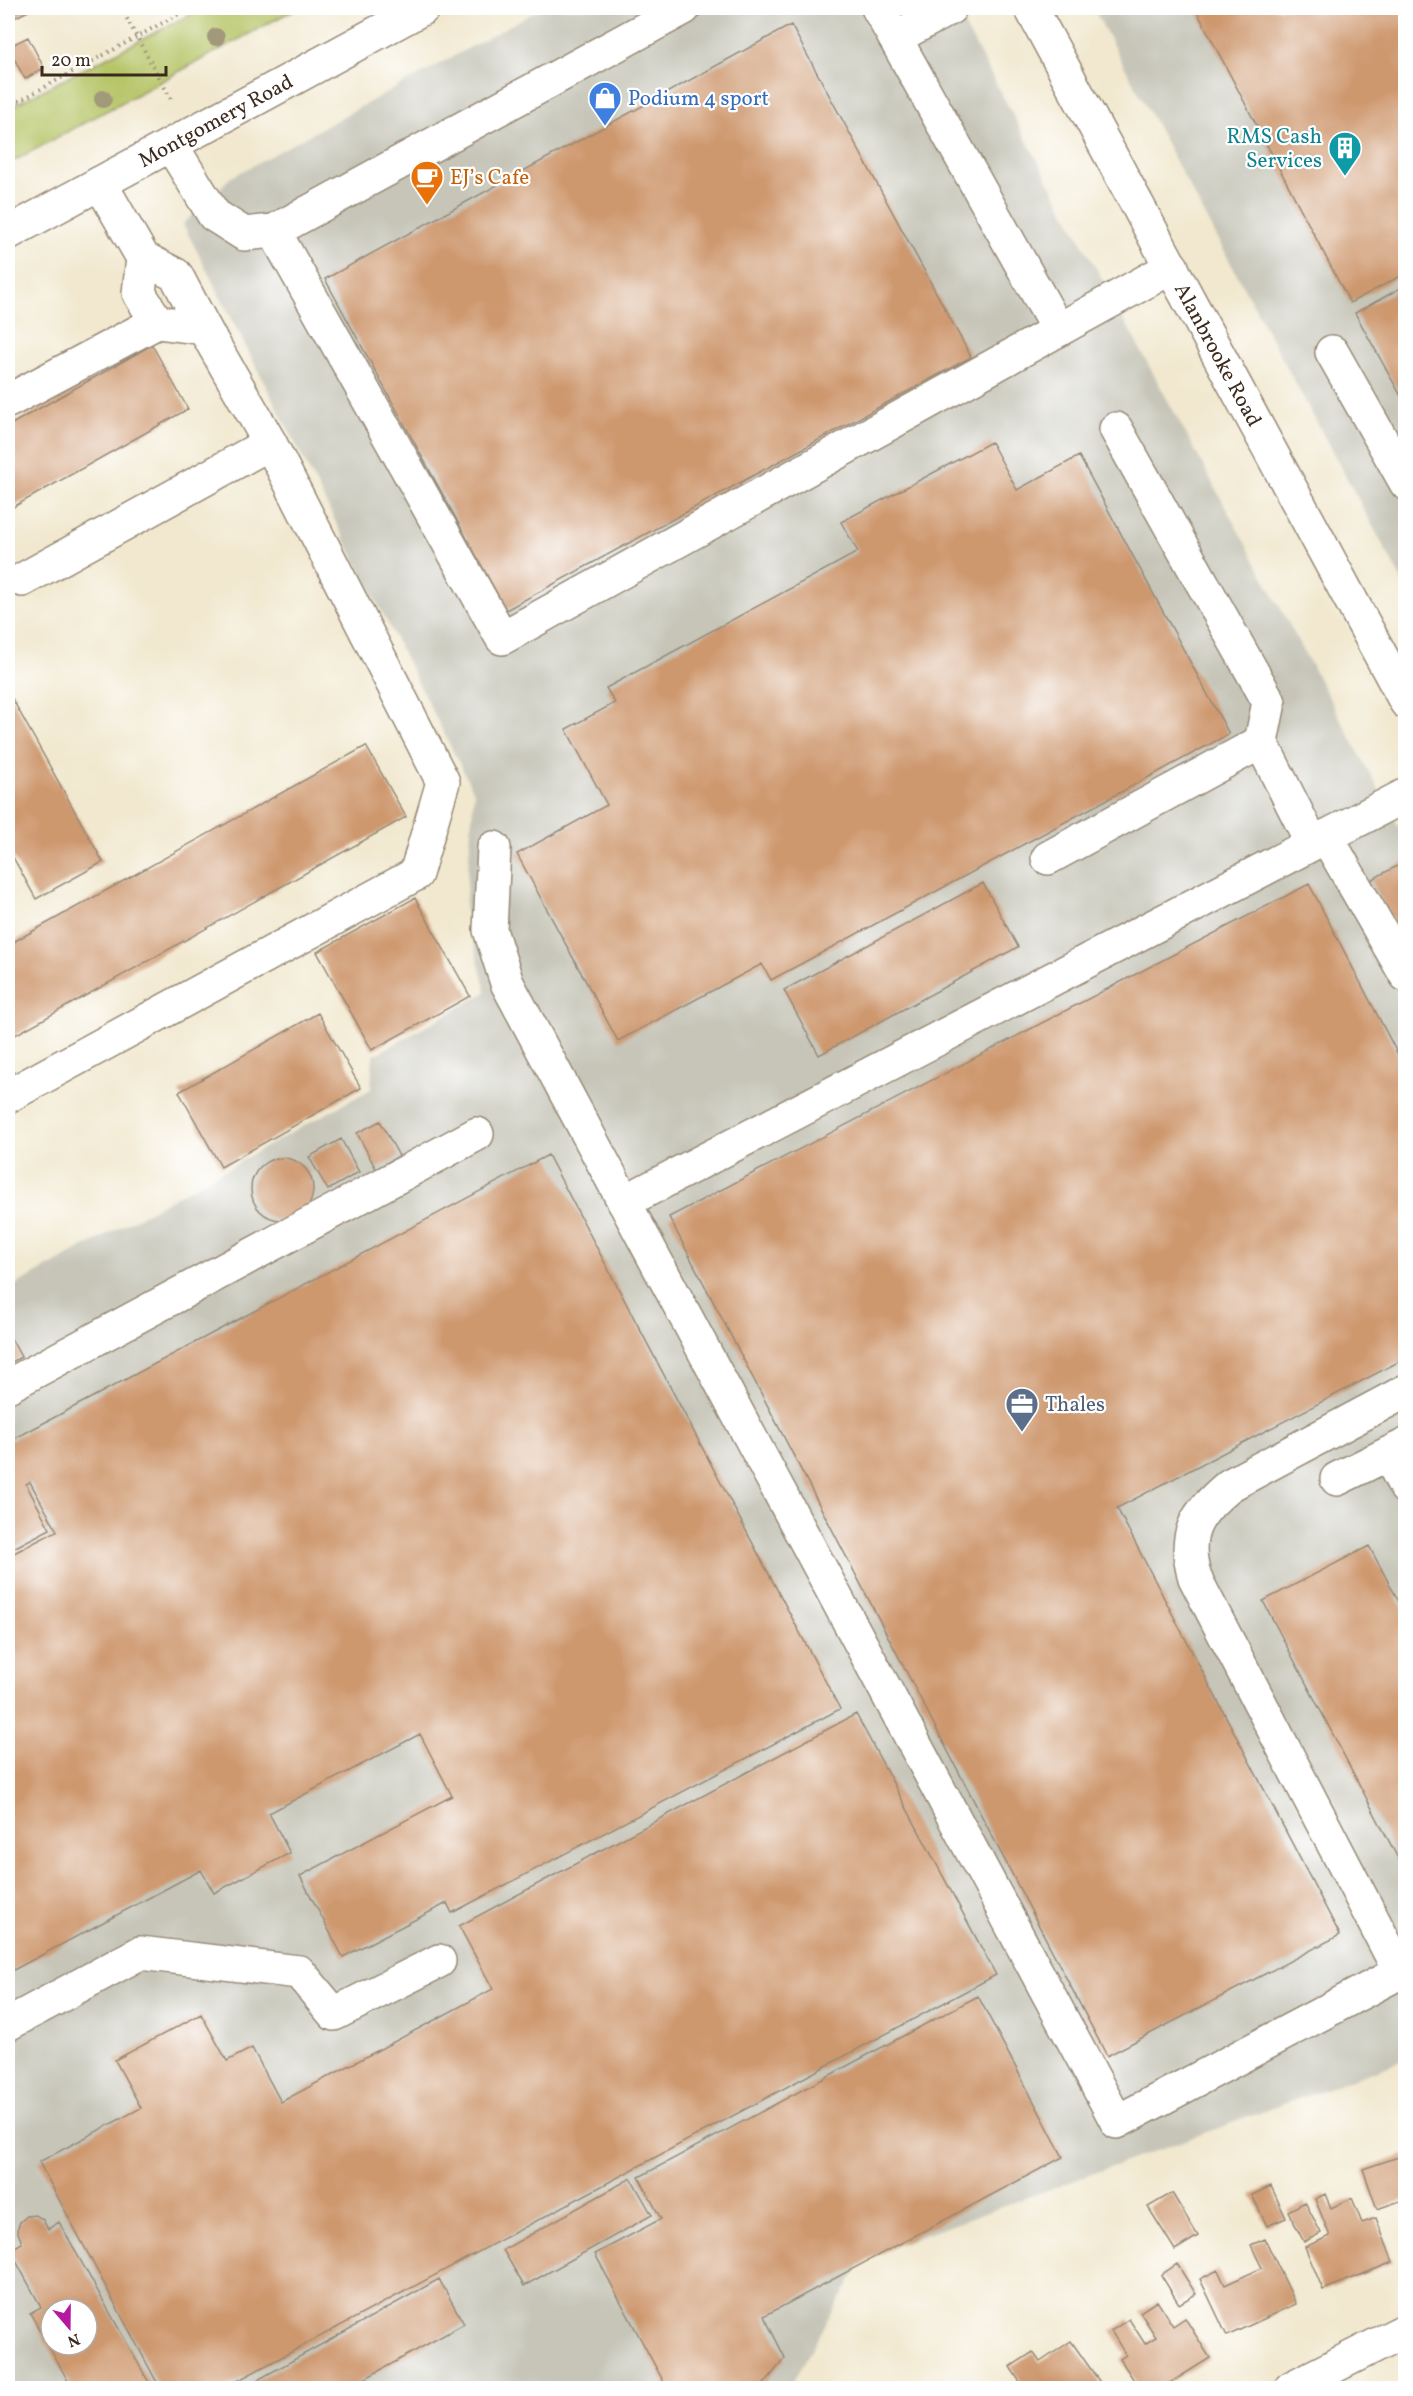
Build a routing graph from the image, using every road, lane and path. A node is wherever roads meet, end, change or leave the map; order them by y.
1 (121, 8) edge
2 (190, 8) edge
3 (423, 8) edge
4 (684, 8) edge
5 (878, 8) edge
6 (950, 8) edge
7 (1036, 9) edge
8 (136, 37) junction
9 (895, 38) junction
10 (8, 107) edge
11 (181, 139) junction
12 (100, 183) junction
13 (274, 231) junction
14 (8, 233) edge
15 (142, 258) junction
16 (1172, 267) junction
17 (156, 322) junction
18 (204, 328) junction
19 (1058, 330) junction
20 (1332, 352) dead end
21 (8, 401) edge
22 (1116, 429) dead end
23 (270, 443) junction
24 (1406, 483) edge
25 (22, 580) dead end
26 (1406, 702) edge
27 (1261, 742) junction
28 (1406, 795) edge
29 (1319, 840) junction
30 (494, 848) dead end
31 (1048, 858) dead end
32 (1406, 975) edge
33 (8, 1096) edge
34 (477, 1134) dead end
35 (624, 1202) junction
36 (8, 1386) edge
37 (1406, 1391) edge
38 (1397, 1449) edge
39 (1337, 1479) dead end
40 (1406, 1488) edge
41 (440, 1960) dead end
42 (8, 2024) edge
43 (1406, 2330) edge
44 (1291, 2388) edge

1 - 8 path
2 - 8 path
3 - 11 street, Montgomery Road
4 - 13 street
5 - 9 street
6 - 9 street
7 - 16 street, Alanbrooke Road
8 - 10 path
8 - 11 path
9 - 19 street
11 - 12 street, Montgomery Road
11 - 13 street
12 - 14 street, Montgomery Road
12 - 15 street
13 - 19 street
15 - 17 street
15 - 18 street
16 - 19 street
16 - 26 street, Alanbrooke Road
17 - 18 street
17 - 21 street
18 - 23 street
20 - 24 street
22 - 27 street
23 - 25 street
23 - 33 street
27 - 29 street
27 - 31 street
28 - 29 street
29 - 32 street
29 - 35 street
30 - 35 street
34 - 36 street
35 - 37 street
38 - 39 street
38 - 40 street
41 - 42 street
43 - 44 street

